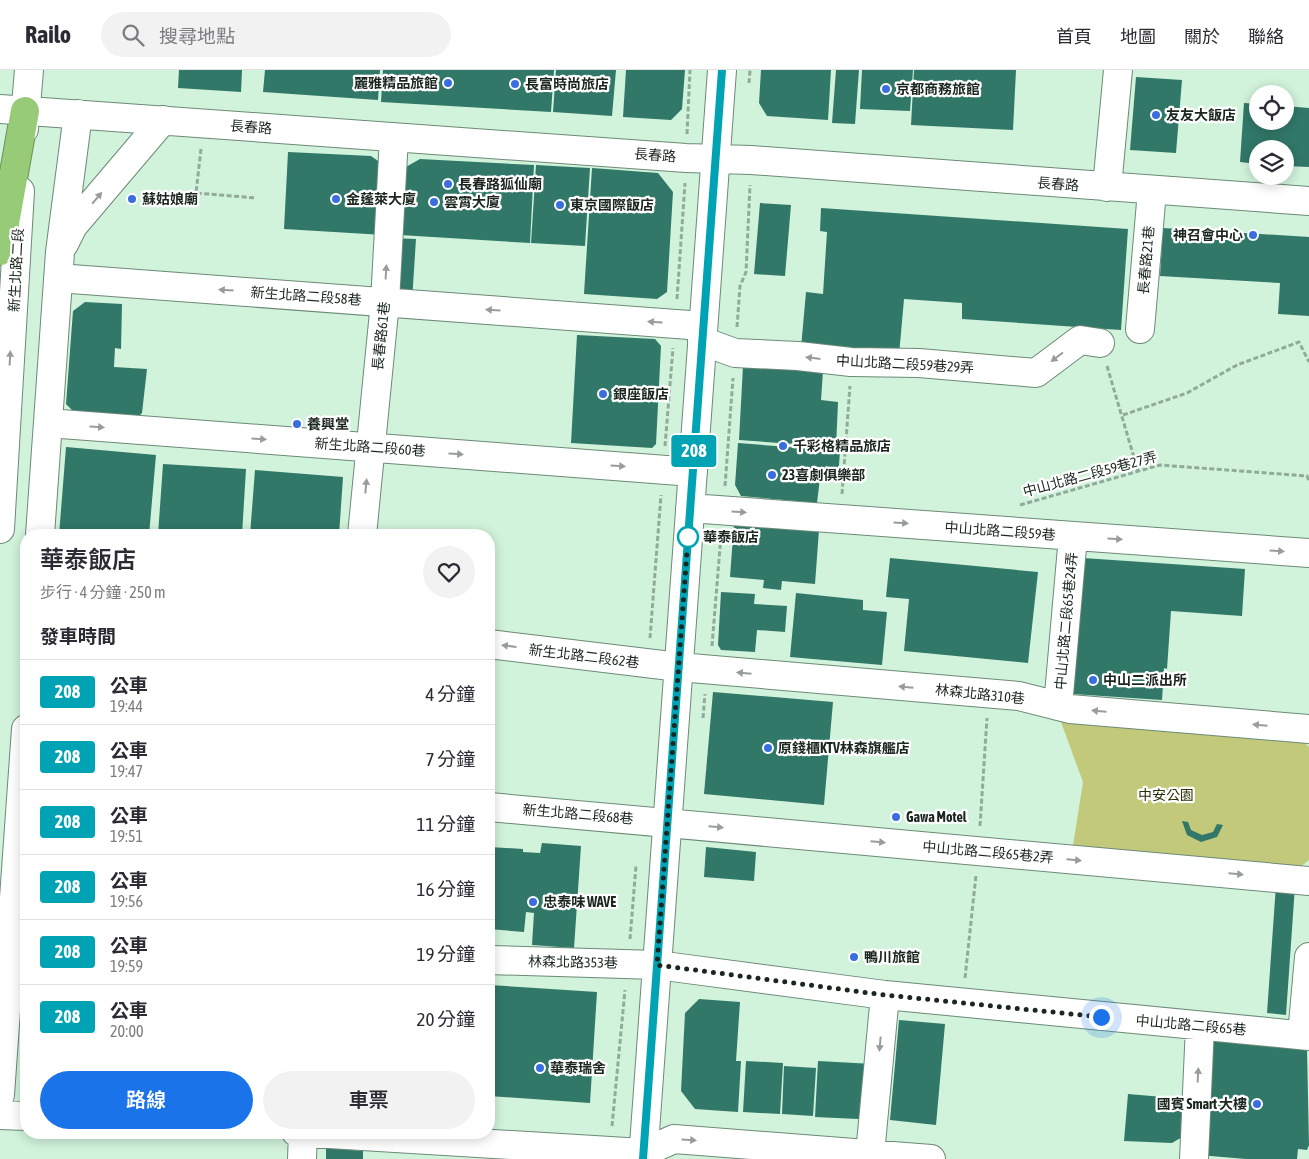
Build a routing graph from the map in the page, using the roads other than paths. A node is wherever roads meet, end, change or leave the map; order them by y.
1 (29, 70) edge
2 (722, 70) edge
3 (1118, 70) edge
4 (13, 110) edge
5 (78, 114) junction
6 (163, 120) junction
7 (394, 137) junction
8 (716, 160) junction
9 (1107, 188) junction
10 (1152, 191) junction
11 (1309, 202) edge
12 (0, 251) edge
13 (59, 265) junction
14 (385, 302) junction
15 (1140, 329) dead end
16 (703, 333) junction
17 (1100, 343) road end
18 (48, 423) junction
19 (369, 447) junction
20 (693, 472) junction
21 (690, 508) junction
22 (0, 529) edge
23 (40, 529) edge
24 (362, 529) edge
25 (1073, 536) junction
26 (1309, 553) edge
27 (495, 645) edge
28 (679, 667) junction
29 (1058, 706) junction
30 (1309, 729) edge
31 (495, 808) edge
32 (667, 822) junction
33 (1309, 881) edge
34 (20, 911) edge
35 (19, 939) edge
36 (1309, 956) edge
37 (495, 960) edge
38 (657, 965) junction
39 (885, 995) junction
40 (1200, 1026) junction
41 (1306, 1036) edge
42 (0, 1095) edge
43 (0, 1115) edge
44 (20, 1116) edge
45 (303, 1139) edge
46 (405, 1139) edge
47 (870, 1154) junction
48 (643, 1156) edge
49 (302, 1159) edge
50 (931, 1159) edge
51 (1194, 1159) edge

1 - 4 street, 新生北路二段
2 - 8 street
3 - 9 street
4 - 5 street, 長春路
4 - 12 highway
22 -> 4 street, 新生北路二段
5 - 6 street, 長春路
5 - 13 street
6 - 7 street, 長春路
13 -> 6 street
7 - 8 street, 長春路
14 -> 7 street, 長春路61巷
8 - 9 street, 長春路
8 - 16 street
9 - 10 street, 長春路
10 - 11 street, 長春路
10 - 15 street, 長春路21巷
14 -> 13 street, 新生北路二段58巷
13 - 18 street
16 -> 14 street, 新生北路二段58巷
14 - 19 street, 長春路61巷
17 -> 16 street, 中山北路二段59巷29弄
16 - 20 street
18 -> 19 street, 新生北路二段60巷
18 - 23 street
19 -> 20 street, 新生北路二段60巷
24 -> 19 street, 長春路61巷
20 - 21 street
21 -> 25 street, 中山北路二段59巷
21 - 28 street
25 -> 26 street, 中山北路二段59巷
25 - 29 street, 中山北路二段65巷24弄
28 -> 27 street, 新生北路二段62巷
29 -> 28 street, 林森北路310巷
28 - 32 street
30 -> 29 street, 林森北路310巷
31 - 32 street, 新生北路二段68巷
32 -> 33 street, 中山北路二段65巷2弄
32 - 38 street
34 - 35 street
35 - 42 street
36 - 41 street
37 - 38 street, 林森北路353巷
38 - 39 street, 中山北路二段65巷
38 - 48 street
39 - 40 street, 中山北路二段65巷
39 -> 47 street
40 - 41 street, 中山北路二段65巷
51 -> 40 street
43 - 44 street
45 - 49 street
46 - 48 street
48 -> 47 street
47 - 50 street

